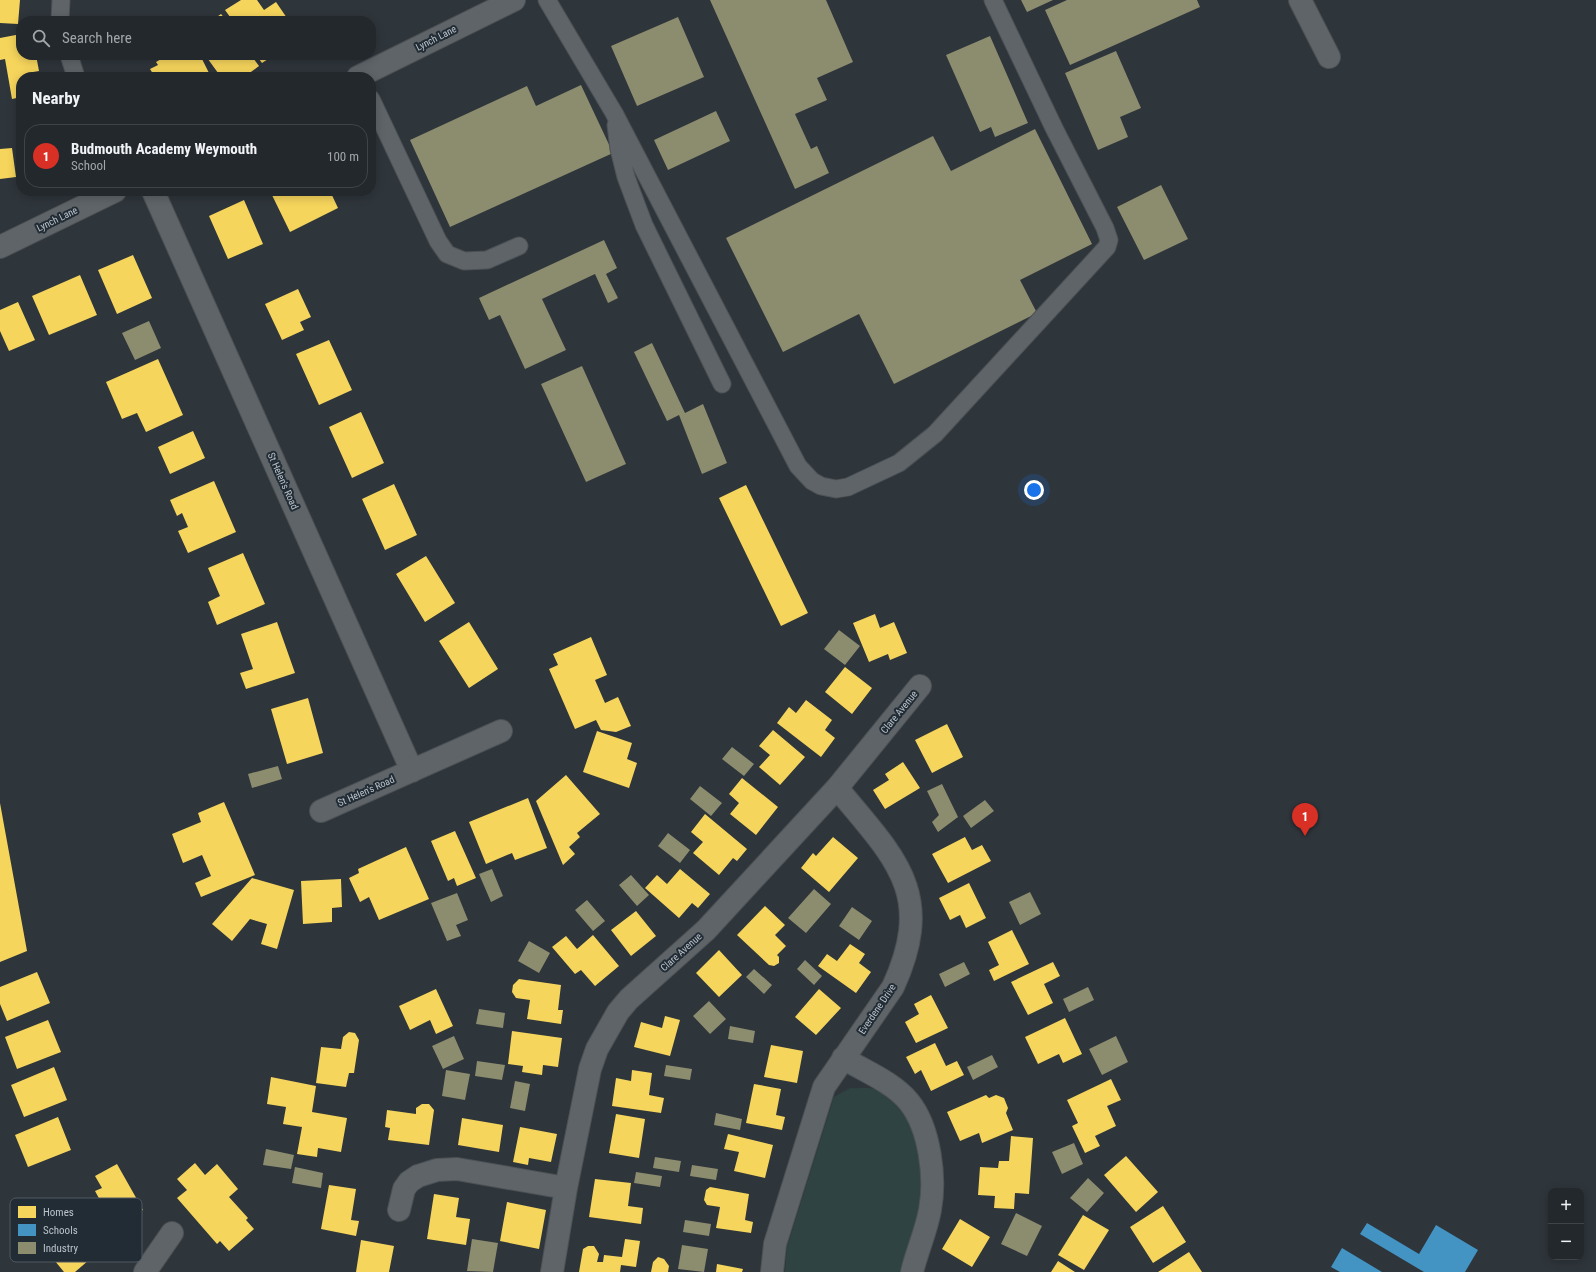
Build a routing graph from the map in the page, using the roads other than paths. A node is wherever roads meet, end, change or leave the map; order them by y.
1 (61, 0) edge
2 (547, 0) edge
3 (993, 0) edge
4 (1300, 0) edge
5 (503, 2) edge
6 (60, 16) edge
7 (1329, 57) dead end
8 (71, 60) edge
9 (74, 72) edge
10 (370, 72) edge
11 (376, 110) edge
12 (614, 113) junction
13 (104, 196) edge
14 (155, 196) edge
15 (519, 246) dead end
16 (0, 247) edge
17 (722, 384) dead end
18 (920, 686) dead end
19 (501, 732) dead end
20 (412, 771) junction
21 (837, 788) junction
22 (321, 811) dead end
23 (843, 1058) junction
24 (566, 1188) junction
25 (399, 1210) dead end
26 (172, 1232) dead end
27 (145, 1272) edge
28 (552, 1272) edge
29 (772, 1272) edge
30 (912, 1272) edge

1 - 6 lane
2 - 12 lane
3 - 12 lane
4 - 7 street
5 - 10 street, Lynch Lane
8 - 9 lane
11 - 15 lane
12 - 17 lane
13 - 16 street, Lynch Lane
14 - 20 street, St Helen's Road
18 - 21 street, Clare Avenue
19 - 20 street, St Helen's Road
20 - 22 street, St Helen's Road
21 - 23 street, Everdene Drive
21 - 24 street, Clare Avenue
23 - 29 street, Everdene Drive
23 - 30 street
24 - 25 street
24 - 28 street, Clare Avenue
26 - 27 street

